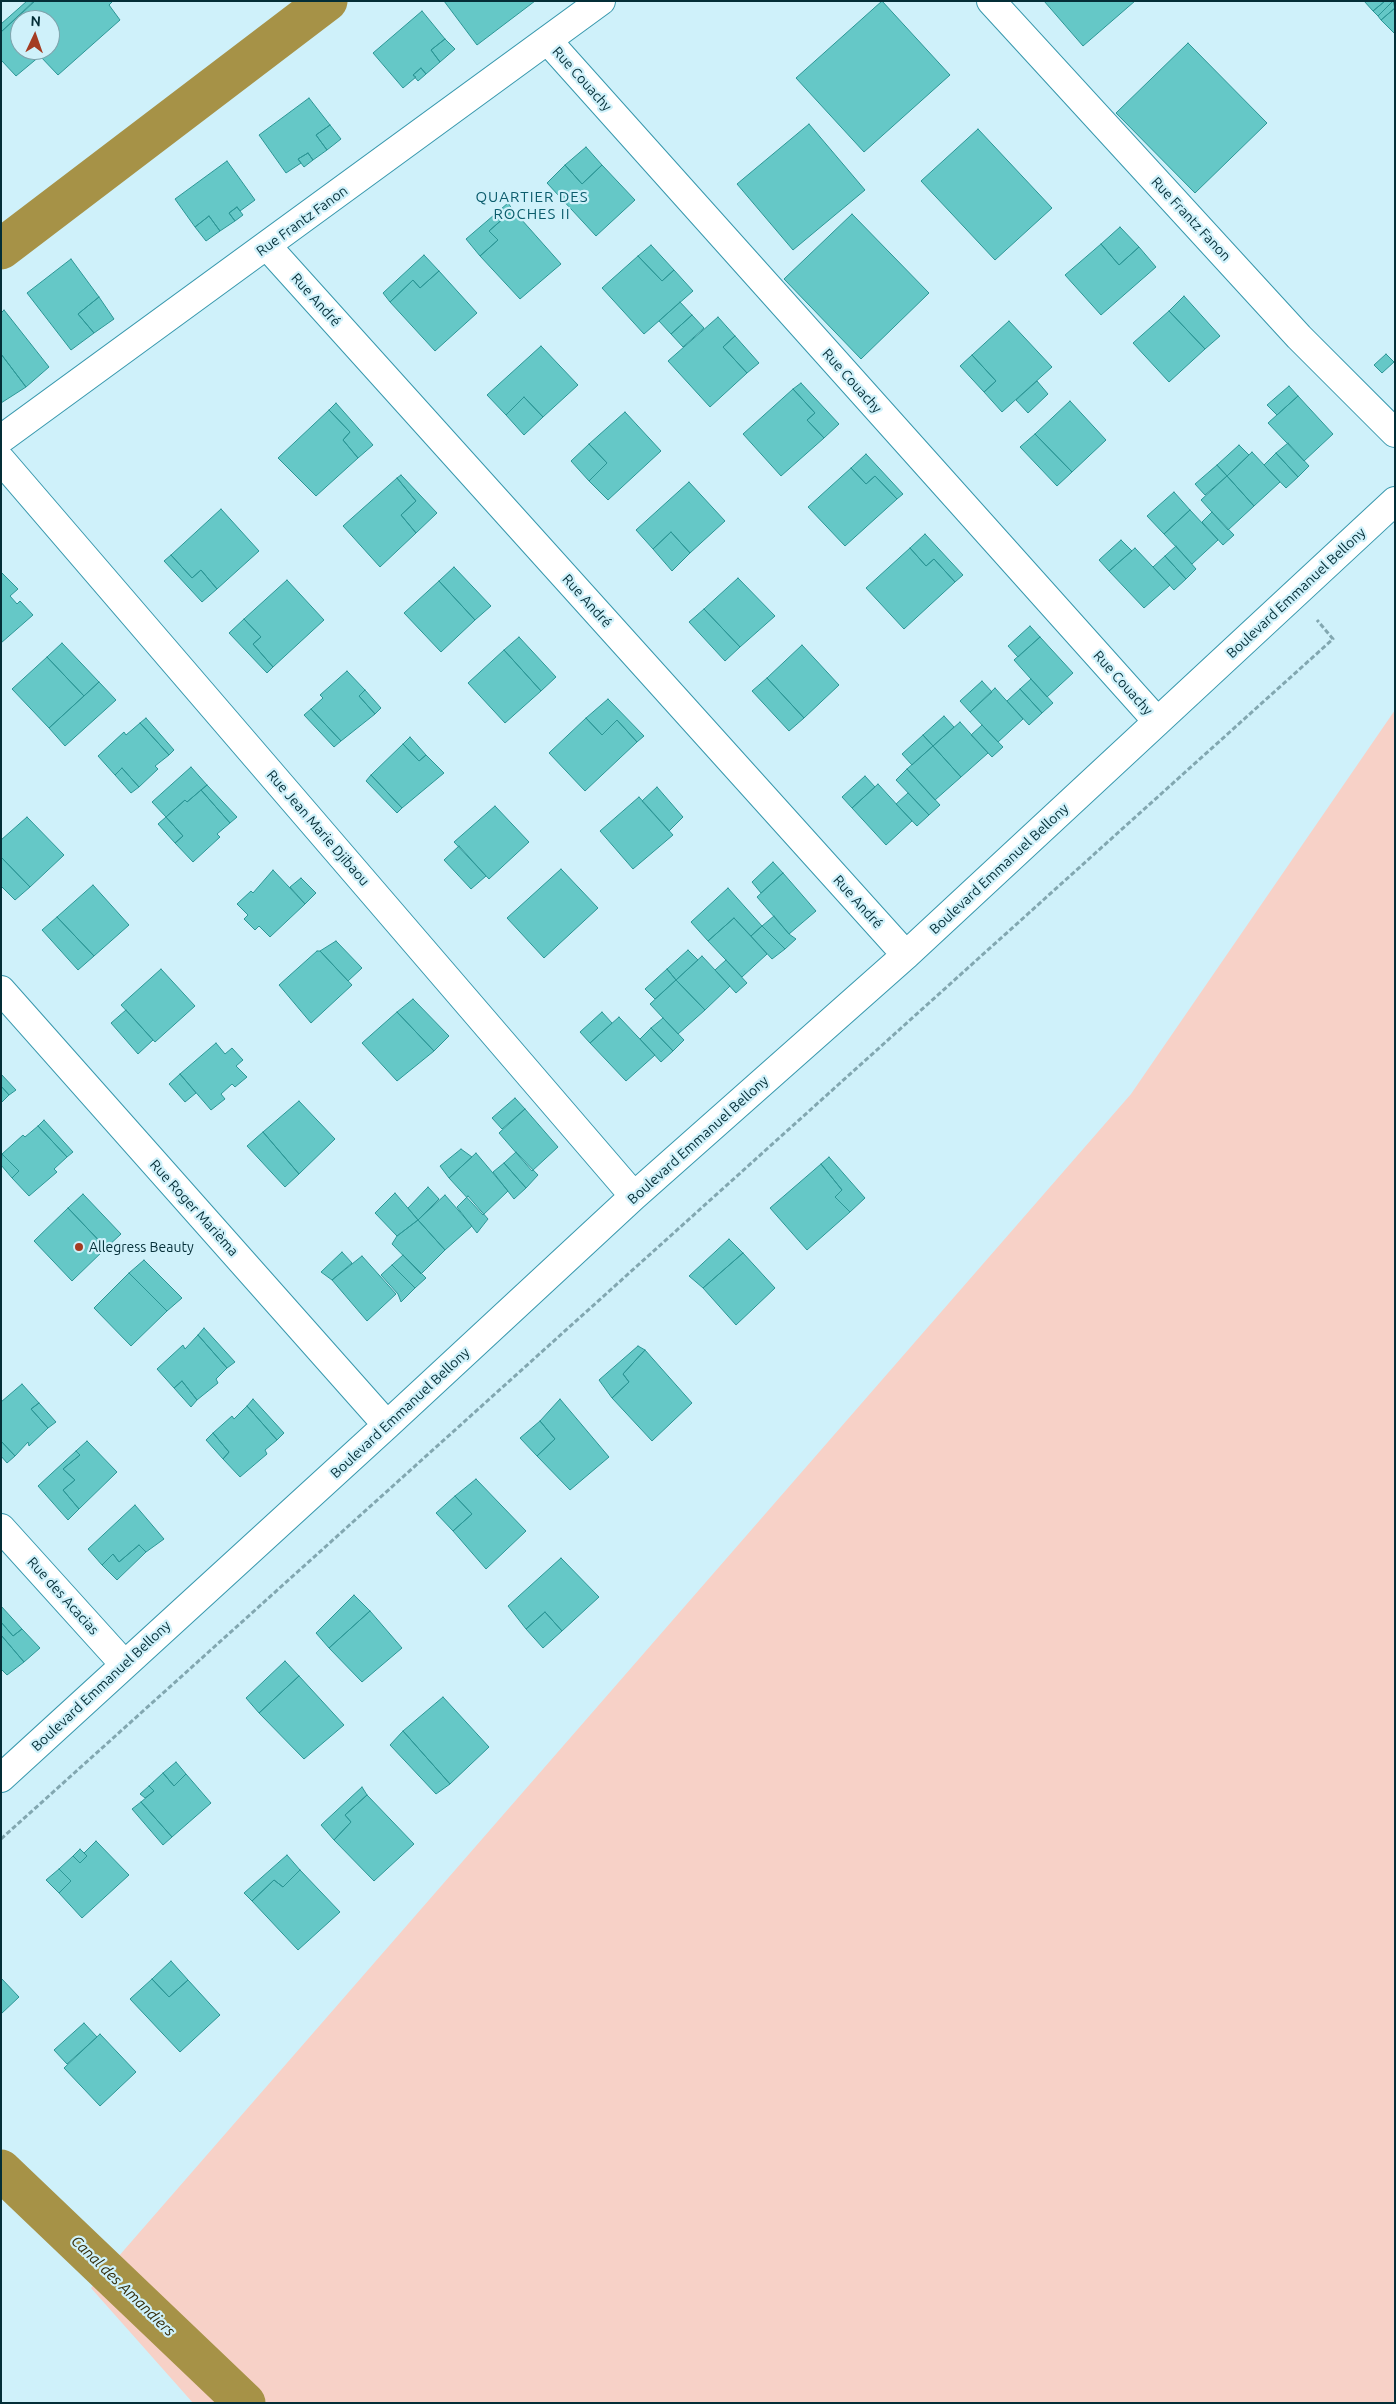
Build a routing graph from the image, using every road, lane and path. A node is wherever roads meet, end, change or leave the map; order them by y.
1 (602, 1) edge
2 (991, 1) edge
3 (548, 41) junction
4 (267, 246) junction
5 (1395, 433) edge
6 (1, 439) edge
7 (1, 460) edge
8 (1395, 501) edge
9 (1332, 639) dead end
10 (1157, 721) junction
11 (906, 956) junction
12 (1, 990) edge
13 (634, 1196) junction
14 (387, 1426) junction
15 (1, 1528) edge
16 (124, 1664) junction
17 (1, 1778) edge
18 (1, 1838) edge

1 - 3 street, Rue Frantz Fanon
2 - 5 street, Rue Frantz Fanon
3 - 4 street, Rue Frantz Fanon
3 - 10 street, Rue Couachy
4 - 6 street, Rue Frantz Fanon
4 - 11 street, Rue André
7 - 13 street, Rue Jean Marie Djibaou
8 - 10 street, Boulevard Emmanuel Bellony
9 - 18 path
10 - 11 street, Boulevard Emmanuel Bellony
11 - 13 street, Boulevard Emmanuel Bellony
12 - 14 street, Rue Roger Marièma
13 - 14 street, Boulevard Emmanuel Bellony
14 - 16 street, Boulevard Emmanuel Bellony
15 - 16 street, Rue des Acacias
16 - 17 street, Boulevard Emmanuel Bellony

